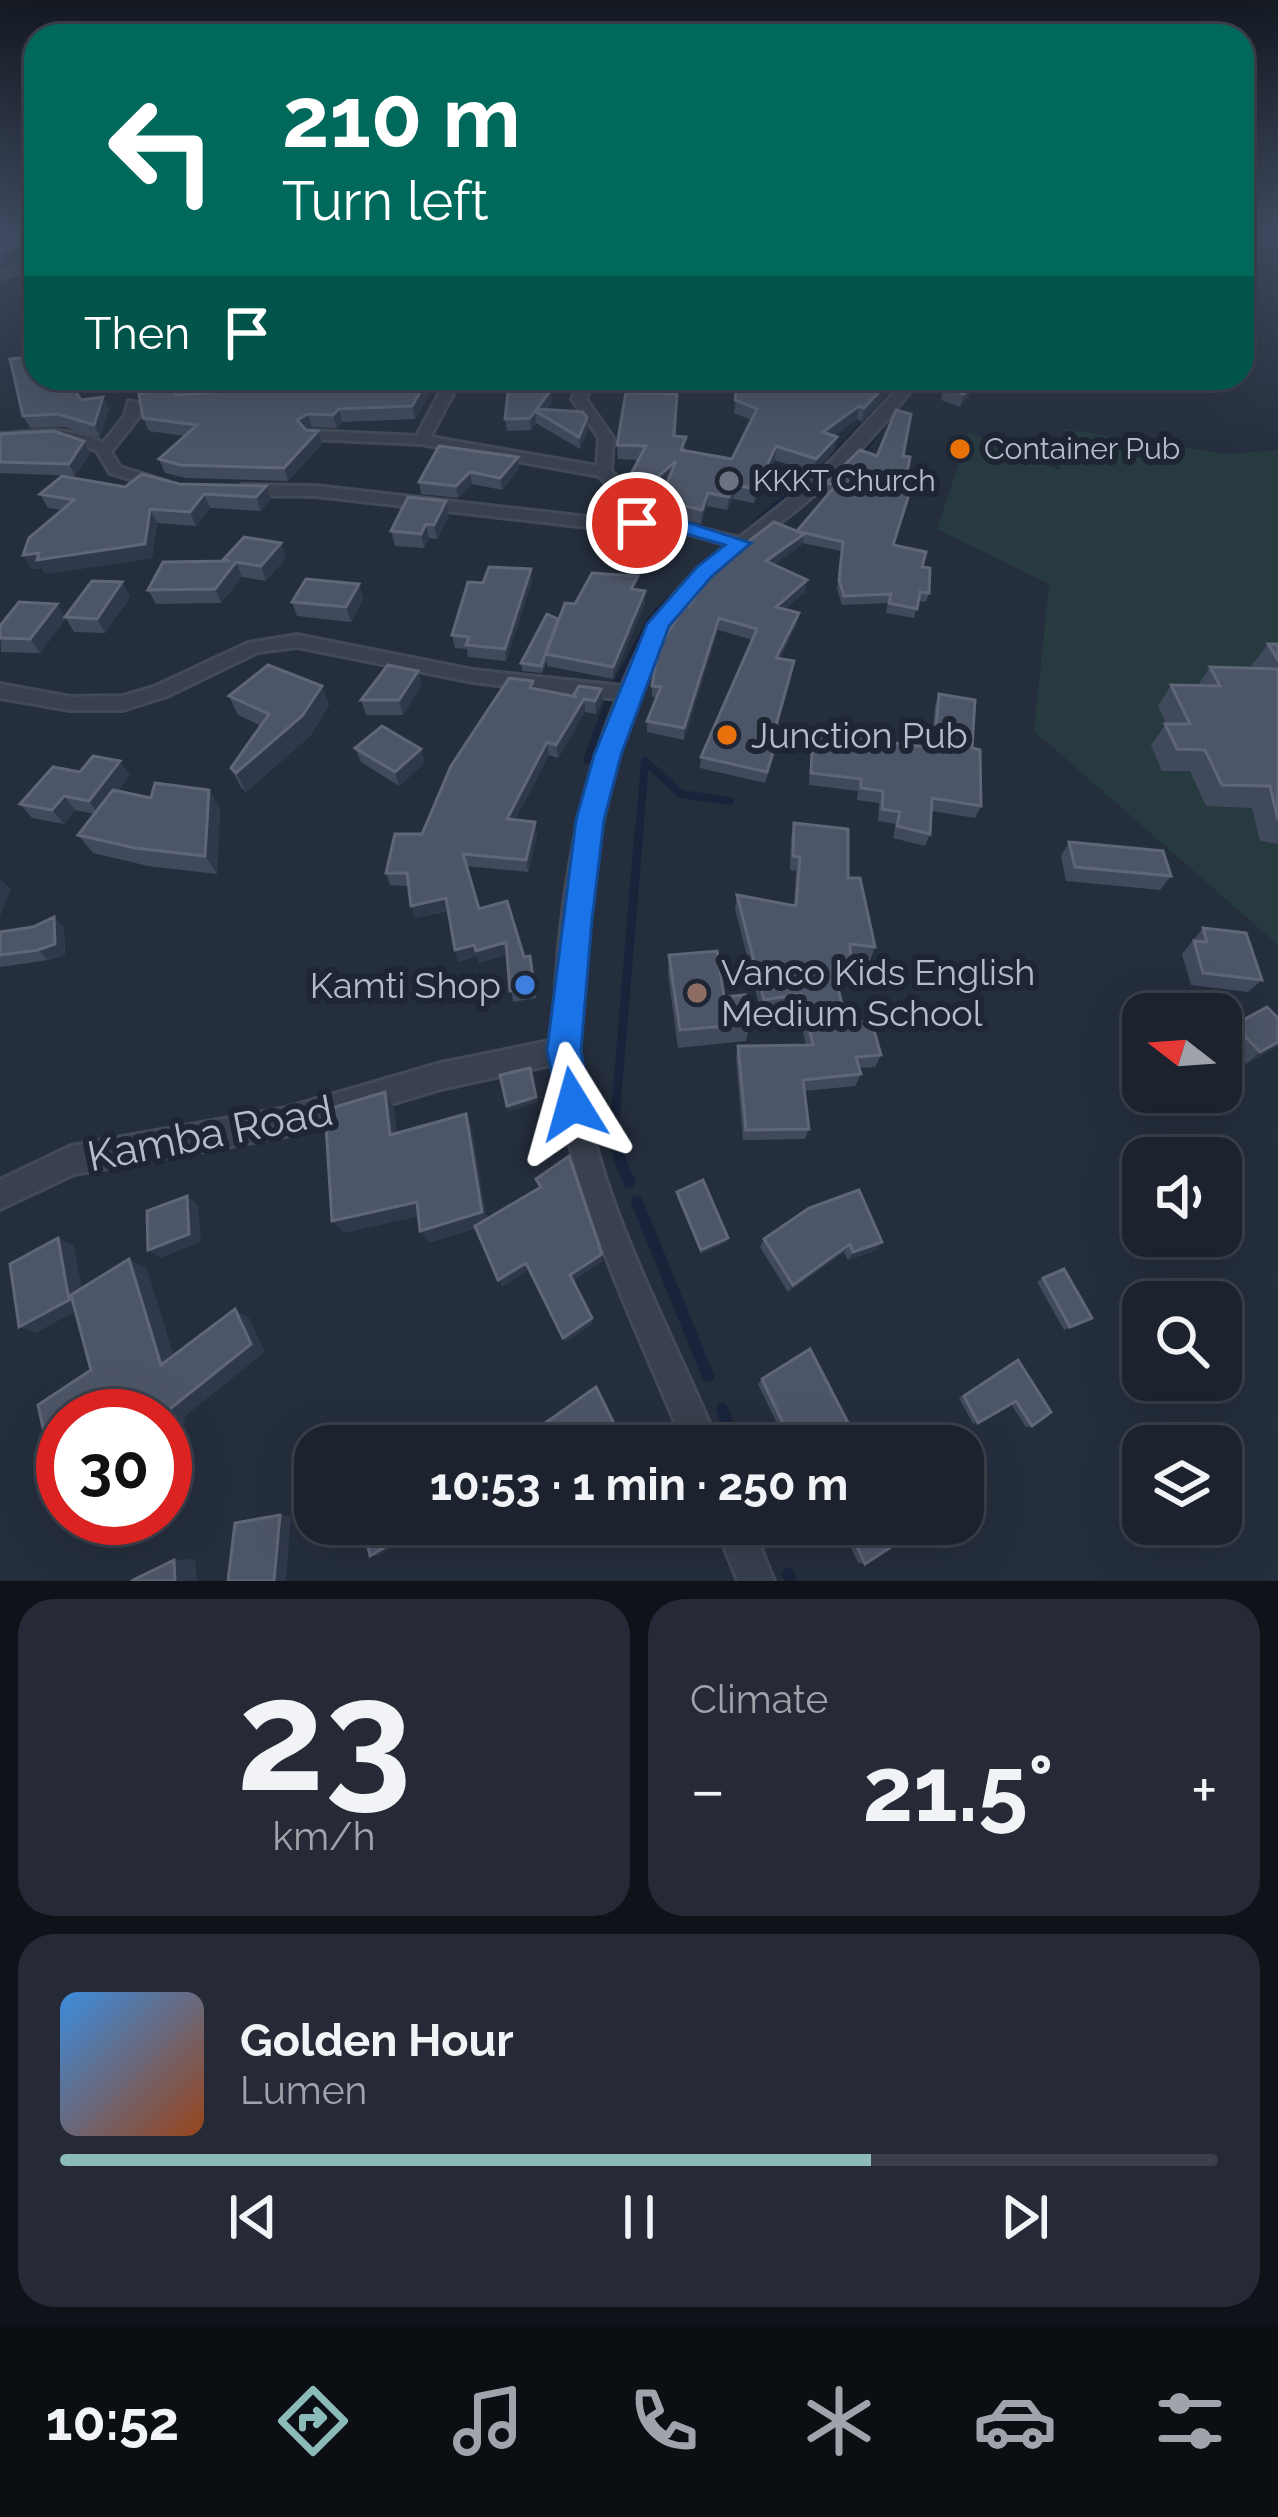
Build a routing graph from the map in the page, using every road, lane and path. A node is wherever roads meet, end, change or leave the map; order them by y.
1 (582, 390) edge
2 (905, 390) edge
3 (446, 394) dead end
4 (134, 404) edge
5 (312, 435) edge
6 (0, 437) edge
7 (422, 440) junction
8 (105, 449) junction
9 (604, 472) junction
10 (184, 488) edge
11 (223, 489) edge
12 (650, 520) junction
13 (740, 543) junction
14 (0, 691) edge
15 (631, 694) junction
16 (564, 1050) junction
17 (0, 1195) edge
18 (694, 1425) edge
19 (741, 1545) edge
20 (756, 1581) edge

1 - 9 street
2 - 13 street
3 - 7 street
4 - 8 street
5 - 7 street
6 - 8 street
7 - 9 street
8 - 10 street
9 - 12 street
11 - 12 street
12 - 13 street
13 - 15 street
14 - 15 street
15 - 16 street
16 - 17 street, Kamba Road
16 - 18 street
19 - 20 street

